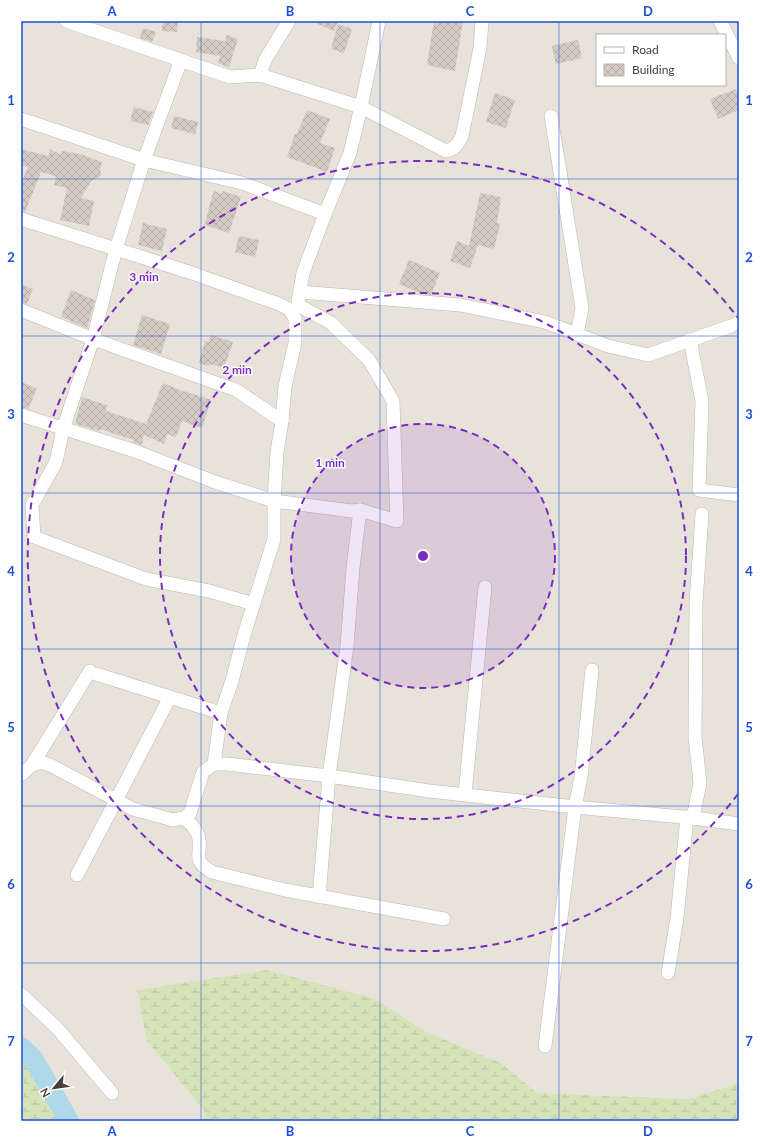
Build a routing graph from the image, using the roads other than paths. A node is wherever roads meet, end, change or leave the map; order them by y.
1 (66, 21) edge
2 (289, 21) edge
3 (379, 21) edge
4 (482, 21) edge
5 (720, 21) edge
6 (739, 58) edge
7 (181, 60) junction
8 (260, 75) junction
9 (361, 107) junction
10 (551, 116) dead end
11 (21, 119) edge
12 (144, 160) junction
13 (325, 214) junction
14 (21, 219) edge
15 (116, 249) junction
16 (299, 298) junction
17 (21, 310) edge
18 (295, 318) junction
19 (739, 322) edge
20 (577, 334) junction
21 (93, 339) junction
22 (690, 340) junction
23 (21, 415) edge
24 (282, 421) junction
25 (63, 429) junction
26 (739, 495) edge
27 (274, 501) junction
28 (360, 510) junction
29 (702, 514) dead end
30 (485, 587) dead end
31 (254, 604) junction
32 (592, 670) dead end
33 (170, 697) junction
34 (221, 712) junction
35 (214, 764) junction
36 (32, 765) junction
37 (21, 775) edge
38 (328, 776) junction
39 (465, 794) junction
40 (117, 800) junction
41 (575, 807) junction
42 (184, 818) junction
43 (690, 818) junction
44 (739, 824) edge
45 (77, 875) dead end
46 (319, 897) junction
47 (444, 919) dead end
48 (668, 974) dead end
49 (21, 994) edge
50 (545, 1046) dead end
51 (112, 1092) dead end

1 - 7 street
2 - 8 street
3 - 9 street
4 - 9 street
5 - 6 street
7 - 8 street
7 - 12 street
8 - 9 street
9 - 13 street
10 - 20 street
11 - 12 street
12 - 13 street
12 - 15 street
13 - 16 street
14 - 15 street
15 - 18 street
15 - 21 street
16 - 18 street
16 - 20 street
16 - 28 street
17 - 21 street
18 - 24 street
19 - 22 street
20 - 22 street
21 - 24 street
21 - 25 street
22 - 26 street
23 - 25 street
24 - 27 street
25 - 27 street
25 - 31 street
27 - 28 street
27 - 31 street
28 - 38 street
29 - 43 street
30 - 39 street
31 - 34 street
32 - 41 street
33 - 34 street
33 - 36 street
33 - 40 street
34 - 35 street
35 - 38 street
35 - 42 street
36 - 37 street
36 - 40 street
38 - 39 street
38 - 46 street
39 - 41 street
40 - 42 street
40 - 45 street
41 - 43 street
41 - 50 street
42 - 46 street
43 - 44 street
43 - 48 street
46 - 47 street
49 - 51 street

